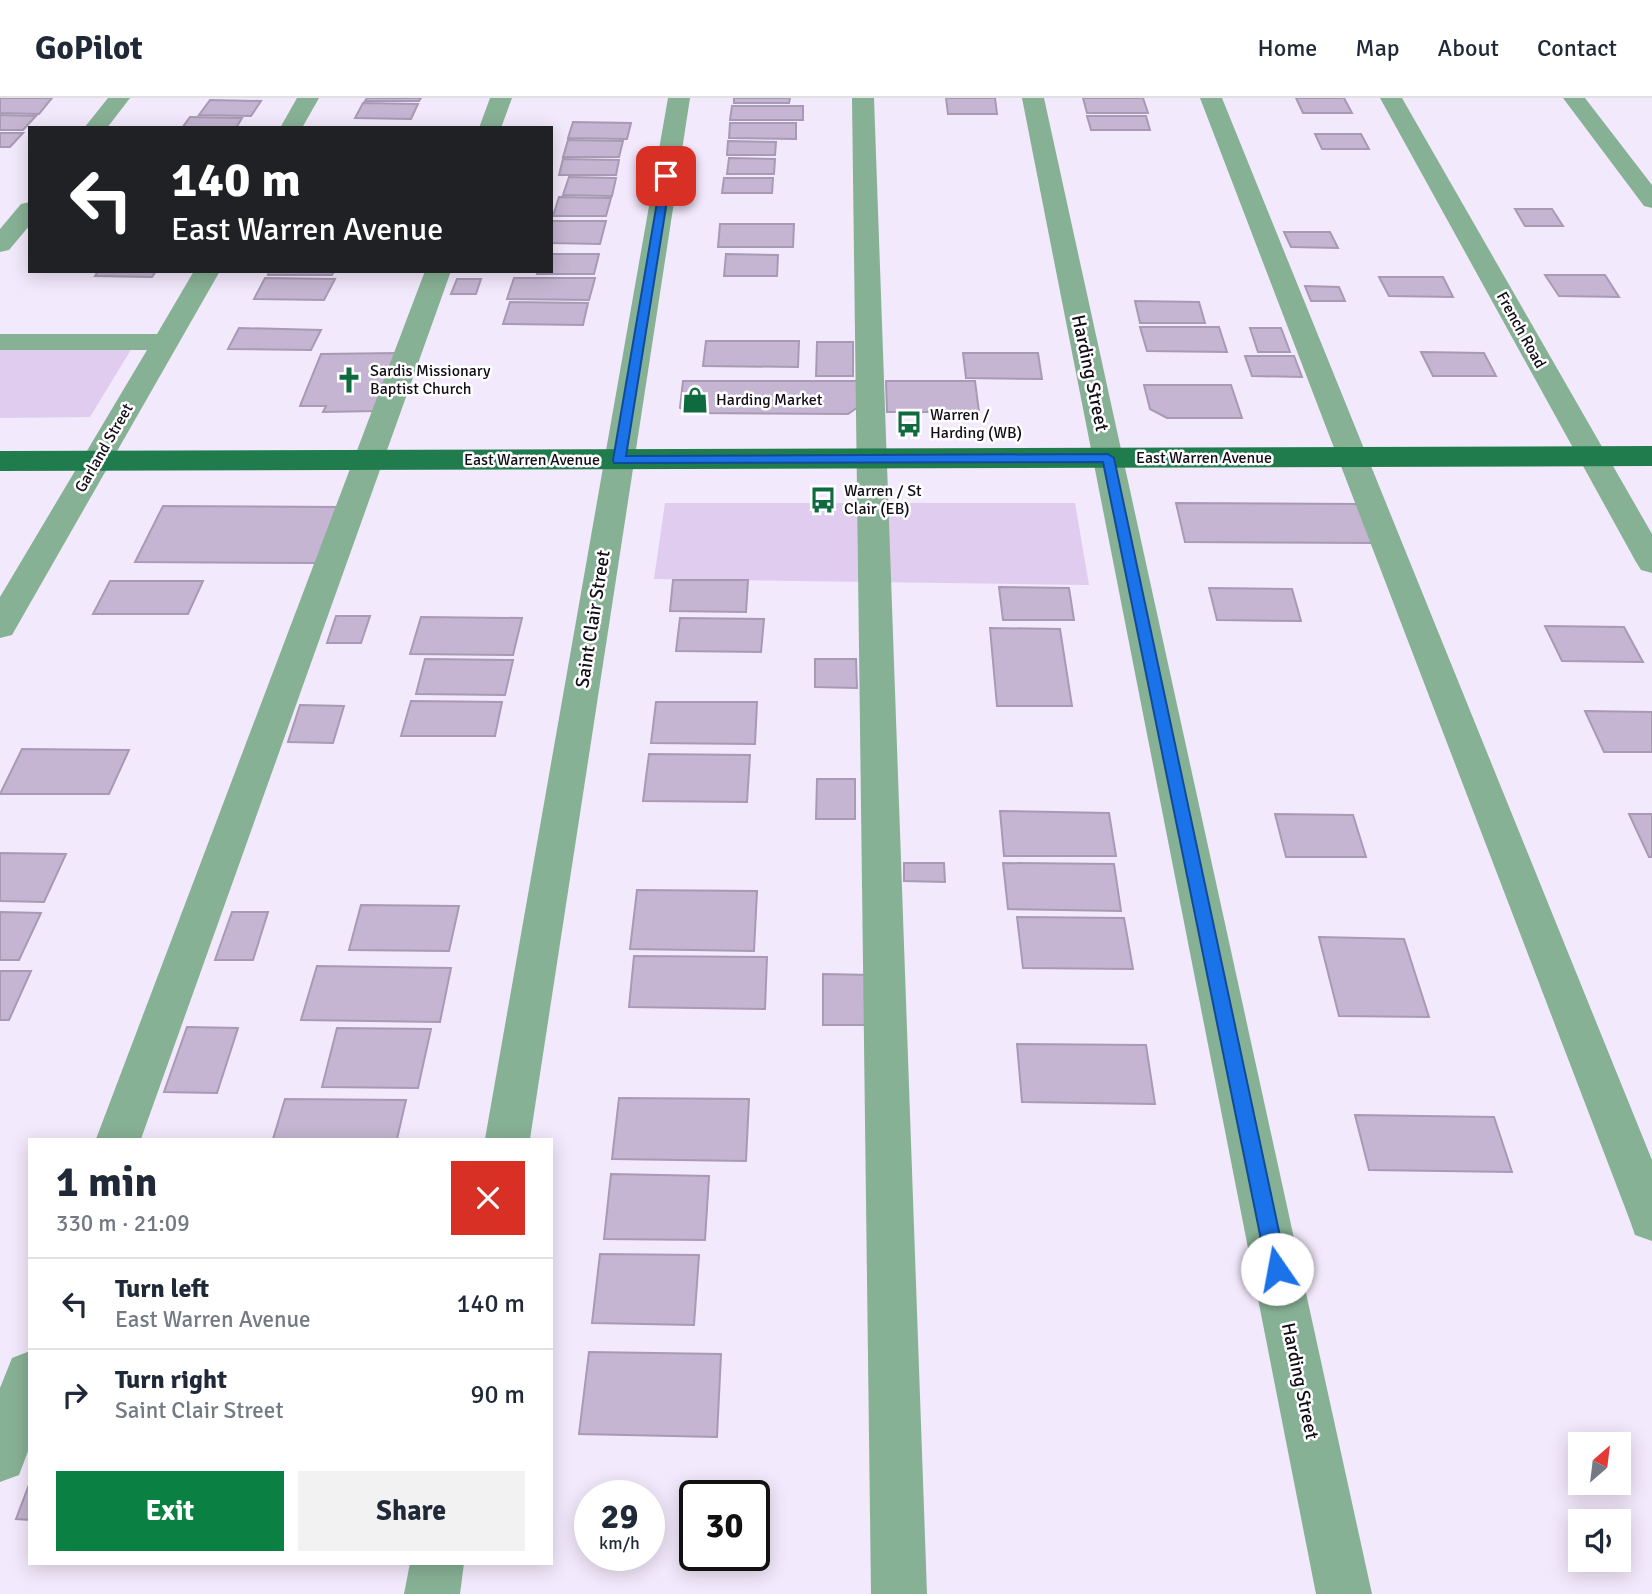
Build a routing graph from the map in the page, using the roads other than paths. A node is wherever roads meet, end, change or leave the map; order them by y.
1 (119, 98) edge
2 (309, 98) edge
3 (501, 98) edge
4 (679, 98) edge
5 (863, 98) edge
6 (1033, 98) edge
7 (1211, 98) edge
8 (1391, 98) edge
9 (1574, 98) edge
10 (97, 126) edge
11 (292, 126) edge
12 (491, 126) edge
13 (1652, 201) edge
14 (28, 211) edge
15 (0, 246) edge
16 (206, 273) edge
17 (437, 273) edge
18 (0, 342) edge
19 (166, 342) junction
20 (1652, 456) edge
21 (1351, 457) junction
22 (1592, 457) junction
23 (1108, 458) junction
24 (872, 459) junction
25 (619, 460) junction
26 (0, 461) edge
27 (96, 461) junction
28 (370, 461) junction
29 (1652, 562) edge
30 (0, 625) edge
31 (118, 1138) edge
32 (507, 1138) edge
33 (1652, 1218) edge
34 (28, 1381) edge
35 (0, 1456) edge
36 (437, 1565) edge
37 (432, 1594) edge
38 (899, 1594) edge
39 (1344, 1594) edge

1 - 10 street
2 - 11 street
3 - 12 street
4 - 25 street, Saint Clair Street
5 - 24 street
6 - 23 street, Harding Street
7 - 21 street
8 - 22 street, French Road
9 - 13 street
14 - 15 street
16 - 19 street, Garland Street
17 - 28 street
18 - 19 street
19 - 27 street, Garland Street
20 - 22 main road, East Warren Avenue
21 - 22 main road, East Warren Avenue
21 - 23 main road, East Warren Avenue
21 - 33 street
22 - 29 street, French Road
23 - 24 main road, East Warren Avenue
23 - 39 street, Harding Street
24 - 25 main road, East Warren Avenue
24 - 38 street
25 - 28 main road, East Warren Avenue
25 - 32 street, Saint Clair Street
26 - 27 main road, East Warren Avenue
27 - 28 main road, East Warren Avenue
27 - 30 street, Garland Street
28 - 31 street
34 - 35 street
36 - 37 street

